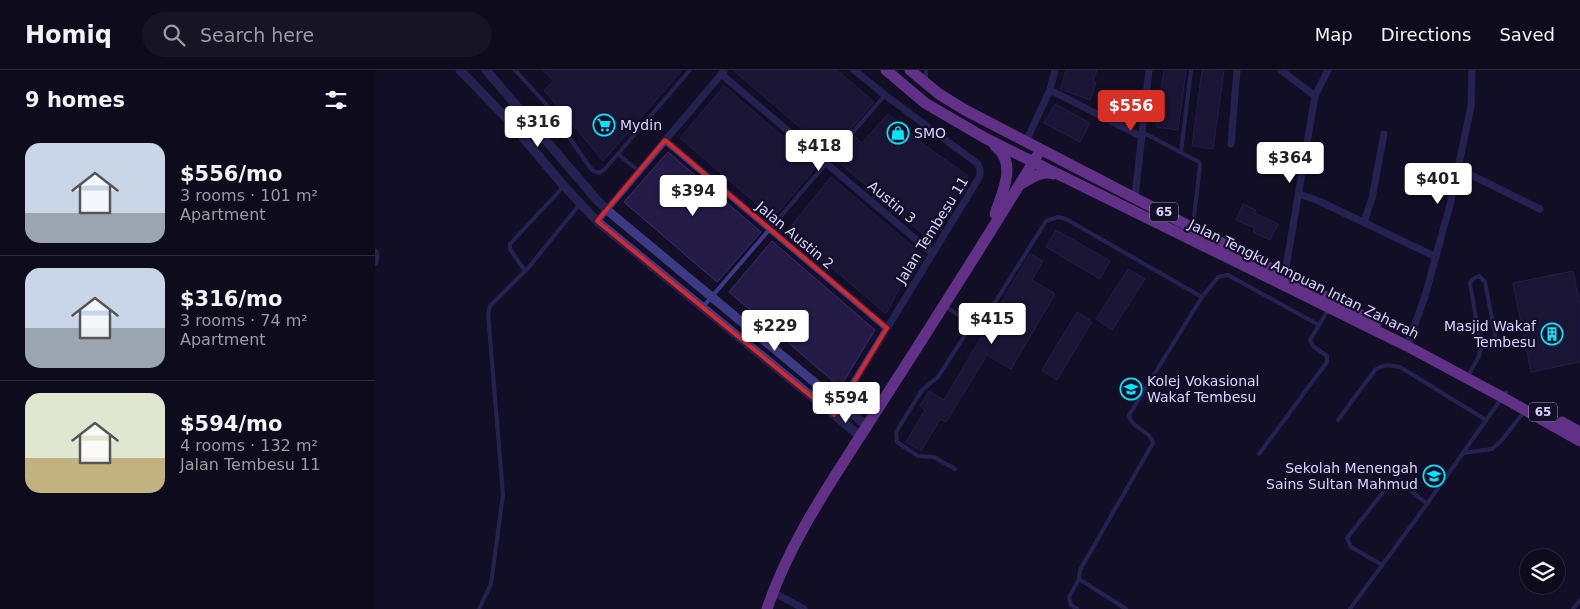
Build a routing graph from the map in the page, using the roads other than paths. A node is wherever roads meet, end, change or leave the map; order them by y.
1 (460, 70) edge
2 (486, 70) edge
3 (515, 70) edge
4 (690, 70) edge
5 (854, 70) edge
6 (886, 70) edge
7 (910, 70) edge
8 (926, 70) edge
9 (1055, 70) edge
10 (1149, 70) edge
11 (1191, 70) edge
12 (1237, 70) edge
13 (1281, 70) edge
14 (1327, 70) edge
15 (1472, 70) edge
16 (721, 71) edge
17 (925, 83) junction
18 (1050, 90) junction
19 (885, 95) junction
20 (1315, 96) junction
21 (1142, 134) junction
22 (1383, 134) dead end
23 (985, 138) junction
24 (665, 140) junction
25 (1026, 141) junction
26 (1231, 144) dead end
27 (1041, 149) junction
28 (1181, 152) junction
29 (618, 154) junction
30 (1034, 162) junction
31 (827, 163) junction
32 (1457, 168) junction
33 (639, 171) junction
34 (1061, 176) junction
35 (564, 186) junction
36 (1018, 186) junction
37 (1299, 194) junction
38 (1135, 197) junction
39 (580, 204) junction
40 (1540, 209) dead end
41 (607, 210) junction
42 (597, 222) junction
43 (1363, 222) junction
44 (1193, 227) junction
45 (770, 229) junction
46 (990, 230) junction
47 (375, 252) edge
48 (932, 253) junction
49 (1436, 257) junction
50 (375, 262) edge
51 (525, 271) junction
52 (1284, 280) junction
53 (711, 297) junction
54 (1202, 297) junction
55 (943, 305) junction
56 (702, 308) junction
57 (1329, 308) junction
58 (972, 324) junction
59 (1319, 325) junction
60 (887, 328) junction
61 (1408, 343) junction
62 (1481, 348) junction
63 (1469, 375) junction
64 (1504, 394) junction
65 (841, 404) junction
66 (1525, 410) junction
67 (834, 415) junction
68 (1338, 420) dead end
69 (1486, 420) junction
70 (867, 426) junction
71 (1580, 432) edge
72 (860, 436) junction
73 (1580, 441) edge
74 (1463, 453) junction
75 (1259, 454) dead end
76 (955, 469) dead end
77 (1427, 504) junction
78 (1382, 565) junction
79 (1079, 579) junction
80 (773, 592) junction
81 (1580, 600) edge
82 (1119, 604) junction
83 (1351, 607) edge
84 (479, 609) edge
85 (767, 609) edge
86 (804, 609) edge
87 (1077, 609) edge
88 (1116, 609) edge
89 (1126, 609) edge
90 (1358, 609) edge
91 (1573, 609) edge

1 - 35 street
2 - 41 street
3 - 29 lane
4 - 29 lane
5 - 19 street, Jalan Tembesu 11
6 - 23 main road, Jalan Tengku Ampuan Intan Zaharah / 65
7 - 17 main road, Jalan Tengku Ampuan Intan Zaharah / 65
8 - 17 lane
9 - 18 street
10 - 21 street
11 - 28 lane
12 - 26 street
13 - 20 street
14 - 20 street
15 - 32 street
16 - 24 street
16 - 31 street, Austin 3
17 - 25 main road, Jalan Tengku Ampuan Intan Zaharah / 65
18 - 21 street
18 - 25 street
19 - 31 lane
19 - 48 street, Jalan Tembesu 11
20 - 37 street
21 - 28 lane
21 - 38 street
22 - 43 street
23 - 30 main road, Jalan Tengku Ampuan Intan Zaharah / 65
23 - 46 main road
24 - 33 street
24 - 45 street, Jalan Austin 2
25 - 27 main road, Jalan Tengku Ampuan Intan Zaharah / 65
27 - 30 main road
27 - 38 main road, Jalan Tengku Ampuan Intan Zaharah / 65
28 - 44 lane
29 - 33 lane
30 - 34 main road, Jalan Tengku Ampuan Intan Zaharah / 65
30 - 36 main road
31 - 45 lane
31 - 48 street, Austin 3
32 - 40 street
32 - 49 street
33 - 41 street
34 - 36 main road
34 - 52 main road, Jalan Tengku Ampuan Intan Zaharah / 65
35 - 39 street
35 - 51 lane
36 - 46 main road
37 - 43 street
37 - 52 street
38 - 44 main road, Jalan Tengku Ampuan Intan Zaharah / 65
39 - 42 street
39 - 51 lane
41 - 42 street
41 - 53 street
42 - 56 street
43 - 49 street
44 - 52 main road, Jalan Tengku Ampuan Intan Zaharah / 65
45 - 53 lane
45 - 60 street, Jalan Austin 2
46 - 55 main road
47 - 50 street
48 - 60 street, Jalan Tembesu 11
49 - 61 street
51 - 84 lane
52 - 57 main road, Jalan Tengku Ampuan Intan Zaharah / 65
52 - 61 main road, Jalan Tengku Ampuan Intan Zaharah / 65
53 - 56 lane
53 - 65 street
54 - 58 lane
54 - 59 lane
54 - 79 lane
55 - 58 lane
55 - 70 main road
56 - 67 street
57 - 59 lane
57 - 61 main road, Jalan Tengku Ampuan Intan Zaharah / 65
58 - 76 lane
59 - 75 lane
60 - 65 street, Jalan Tembesu 11
61 - 63 main road, Jalan Tengku Ampuan Intan Zaharah / 65
62 - 62 lane
62 - 63 lane
63 - 64 main road, Jalan Tengku Ampuan Intan Zaharah / 65
64 - 66 main road, Jalan Tengku Ampuan Intan Zaharah / 65
64 - 69 lane
64 - 71 main road, Jalan Tengku Ampuan Intan Zaharah / 65
65 - 67 street, Jalan Tembesu 11
65 - 70 street
66 - 73 main road, Jalan Tengku Ampuan Intan Zaharah / 65
66 - 74 lane
67 - 72 street
68 - 69 lane
69 - 74 lane
70 - 72 main road
72 - 80 main road
74 - 77 lane
77 - 78 lane
77 - 78 lane
78 - 83 lane
79 - 82 lane
79 - 87 lane
80 - 85 main road
80 - 86 street
81 - 91 lane
82 - 88 lane
82 - 89 lane
83 - 90 lane

